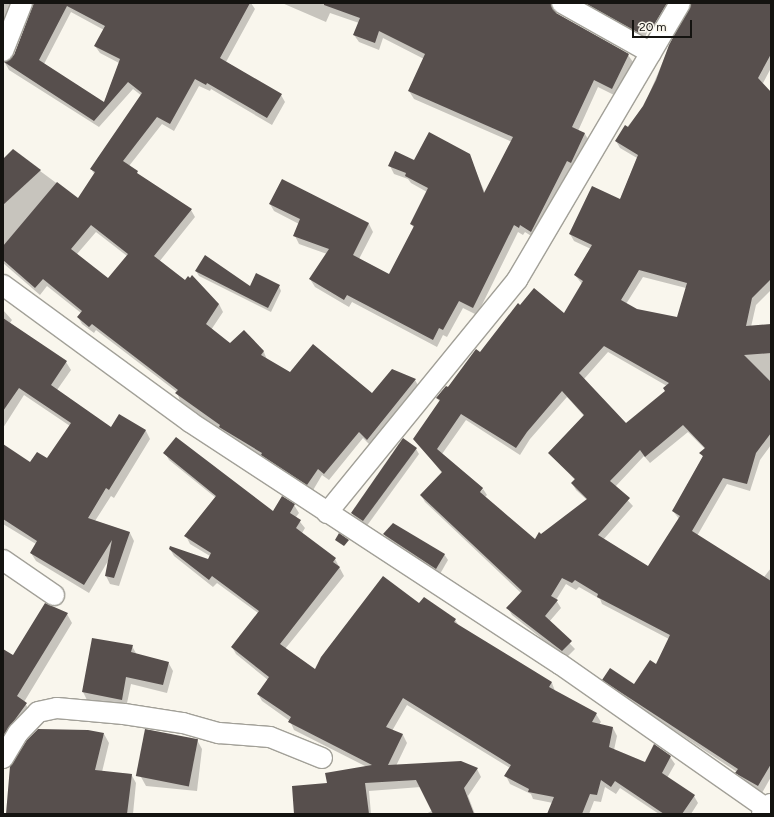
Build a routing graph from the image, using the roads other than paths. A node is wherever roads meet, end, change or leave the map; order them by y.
1 (22, 3) edge
2 (562, 3) edge
3 (680, 3) edge
4 (3, 52) edge
5 (651, 53) junction
6 (3, 285) edge
7 (327, 513) junction
8 (3, 560) edge
9 (54, 595) dead end
10 (3, 758) edge
11 (322, 758) dead end
12 (767, 810) edge

1 - 4 street
2 - 5 street
3 - 5 street
5 - 7 street
6 - 7 street
7 - 12 street
8 - 9 street
10 - 11 street

